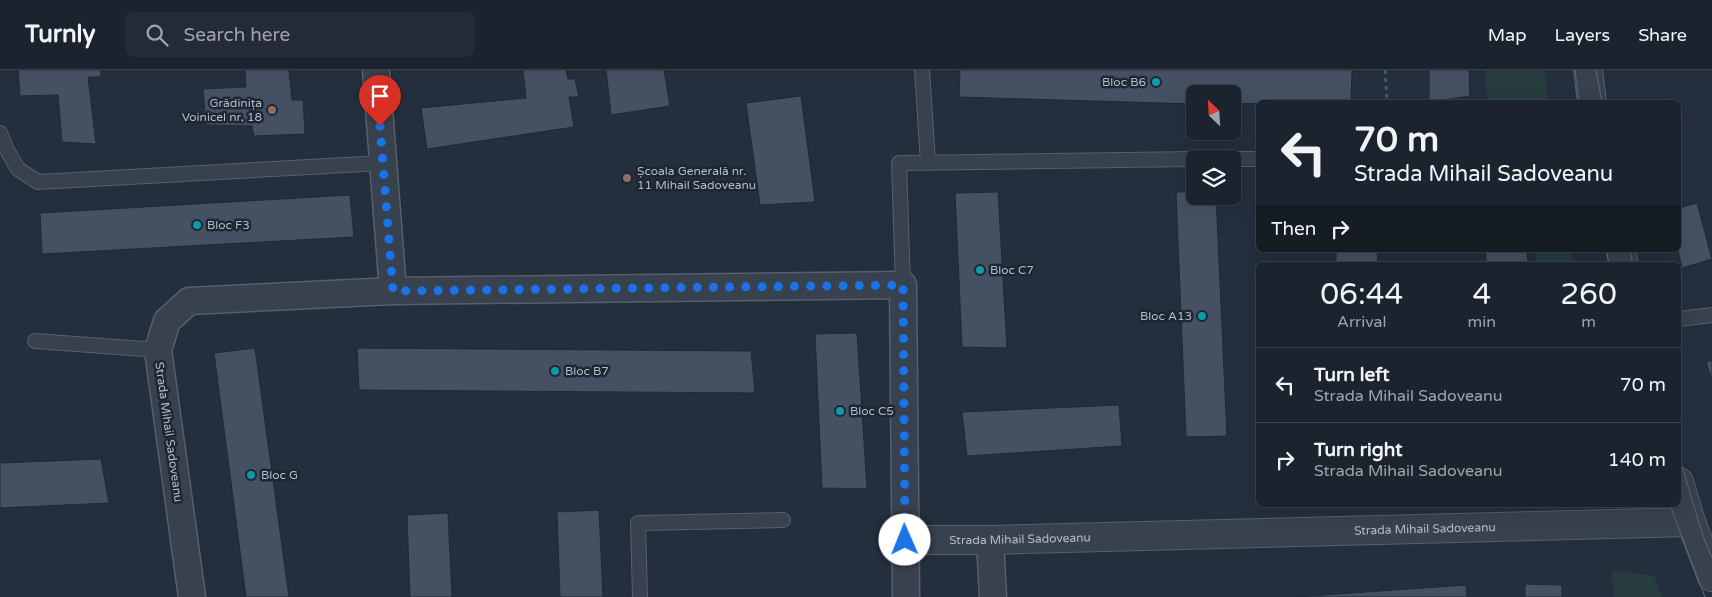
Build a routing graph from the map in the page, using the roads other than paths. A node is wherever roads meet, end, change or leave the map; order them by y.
1 (376, 70) edge
2 (922, 70) edge
3 (1588, 70) edge
4 (1592, 100) edge
5 (0, 133) edge
6 (1186, 159) edge
7 (1241, 159) edge
8 (1256, 159) edge
9 (928, 162) junction
10 (382, 163) junction
11 (903, 285) junction
12 (393, 291) junction
13 (1712, 315) edge
14 (1681, 319) edge
15 (35, 342) dead end
16 (158, 350) junction
17 (1681, 489) edge
18 (783, 520) dead end
19 (1691, 522) junction
20 (905, 540) junction
21 (990, 540) junction
22 (1712, 577) edge
23 (192, 597) edge
24 (640, 597) edge
25 (906, 597) edge
26 (993, 597) edge

1 - 10 street
2 - 9 lane
3 - 4 street
5 - 10 lane
6 - 9 lane
7 - 8 lane
9 - 11 lane
10 - 12 street
11 - 12 street, Strada Mihail Sadoveanu
11 - 20 street
12 - 16 street, Strada Mihail Sadoveanu
13 - 14 lane
15 - 16 lane
16 - 23 street, Strada Mihail Sadoveanu
17 - 19 street
18 - 24 lane
19 - 21 street, Strada Mihail Sadoveanu
19 - 22 street
20 - 21 street, Strada Mihail Sadoveanu
20 - 25 street
21 - 26 street

